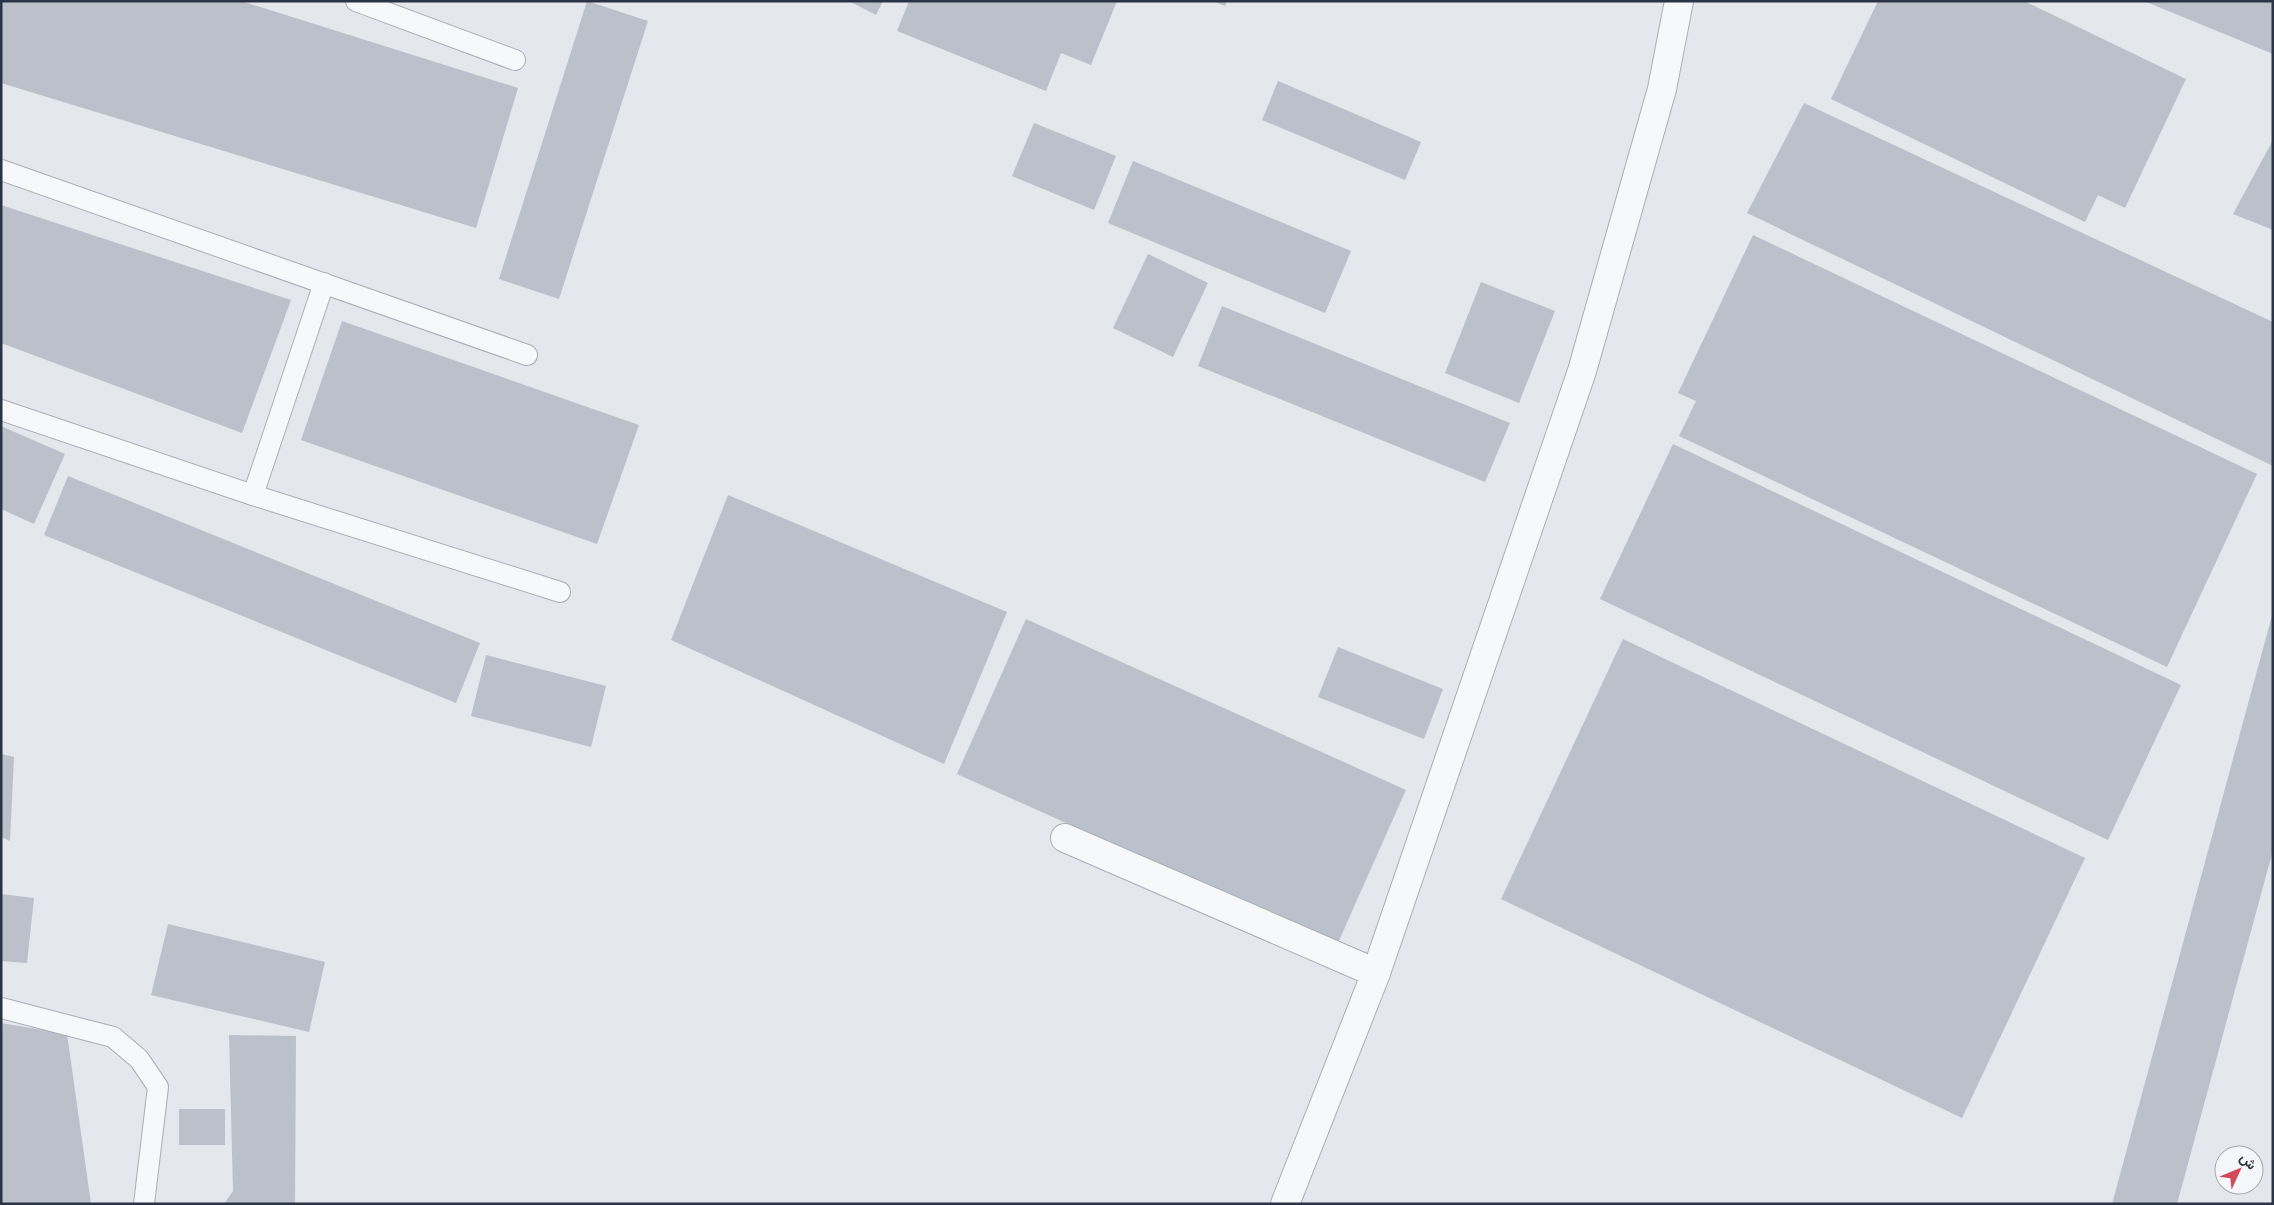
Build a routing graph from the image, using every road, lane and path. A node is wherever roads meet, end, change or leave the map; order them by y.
1 (356, 1) edge
2 (1679, 1) edge
3 (516, 60) dead end
4 (1, 170) edge
5 (324, 283) junction
6 (527, 355) dead end
7 (1, 410) edge
8 (253, 495) junction
9 (560, 592) dead end
10 (1065, 838) dead end
11 (1376, 973) junction
12 (1, 1008) edge
13 (144, 1204) edge
14 (1285, 1204) edge

1 - 3 lane
2 - 11 street
4 - 5 lane
5 - 6 lane
5 - 8 lane
7 - 8 lane
8 - 9 lane
10 - 11 street
11 - 14 street
12 - 13 lane

